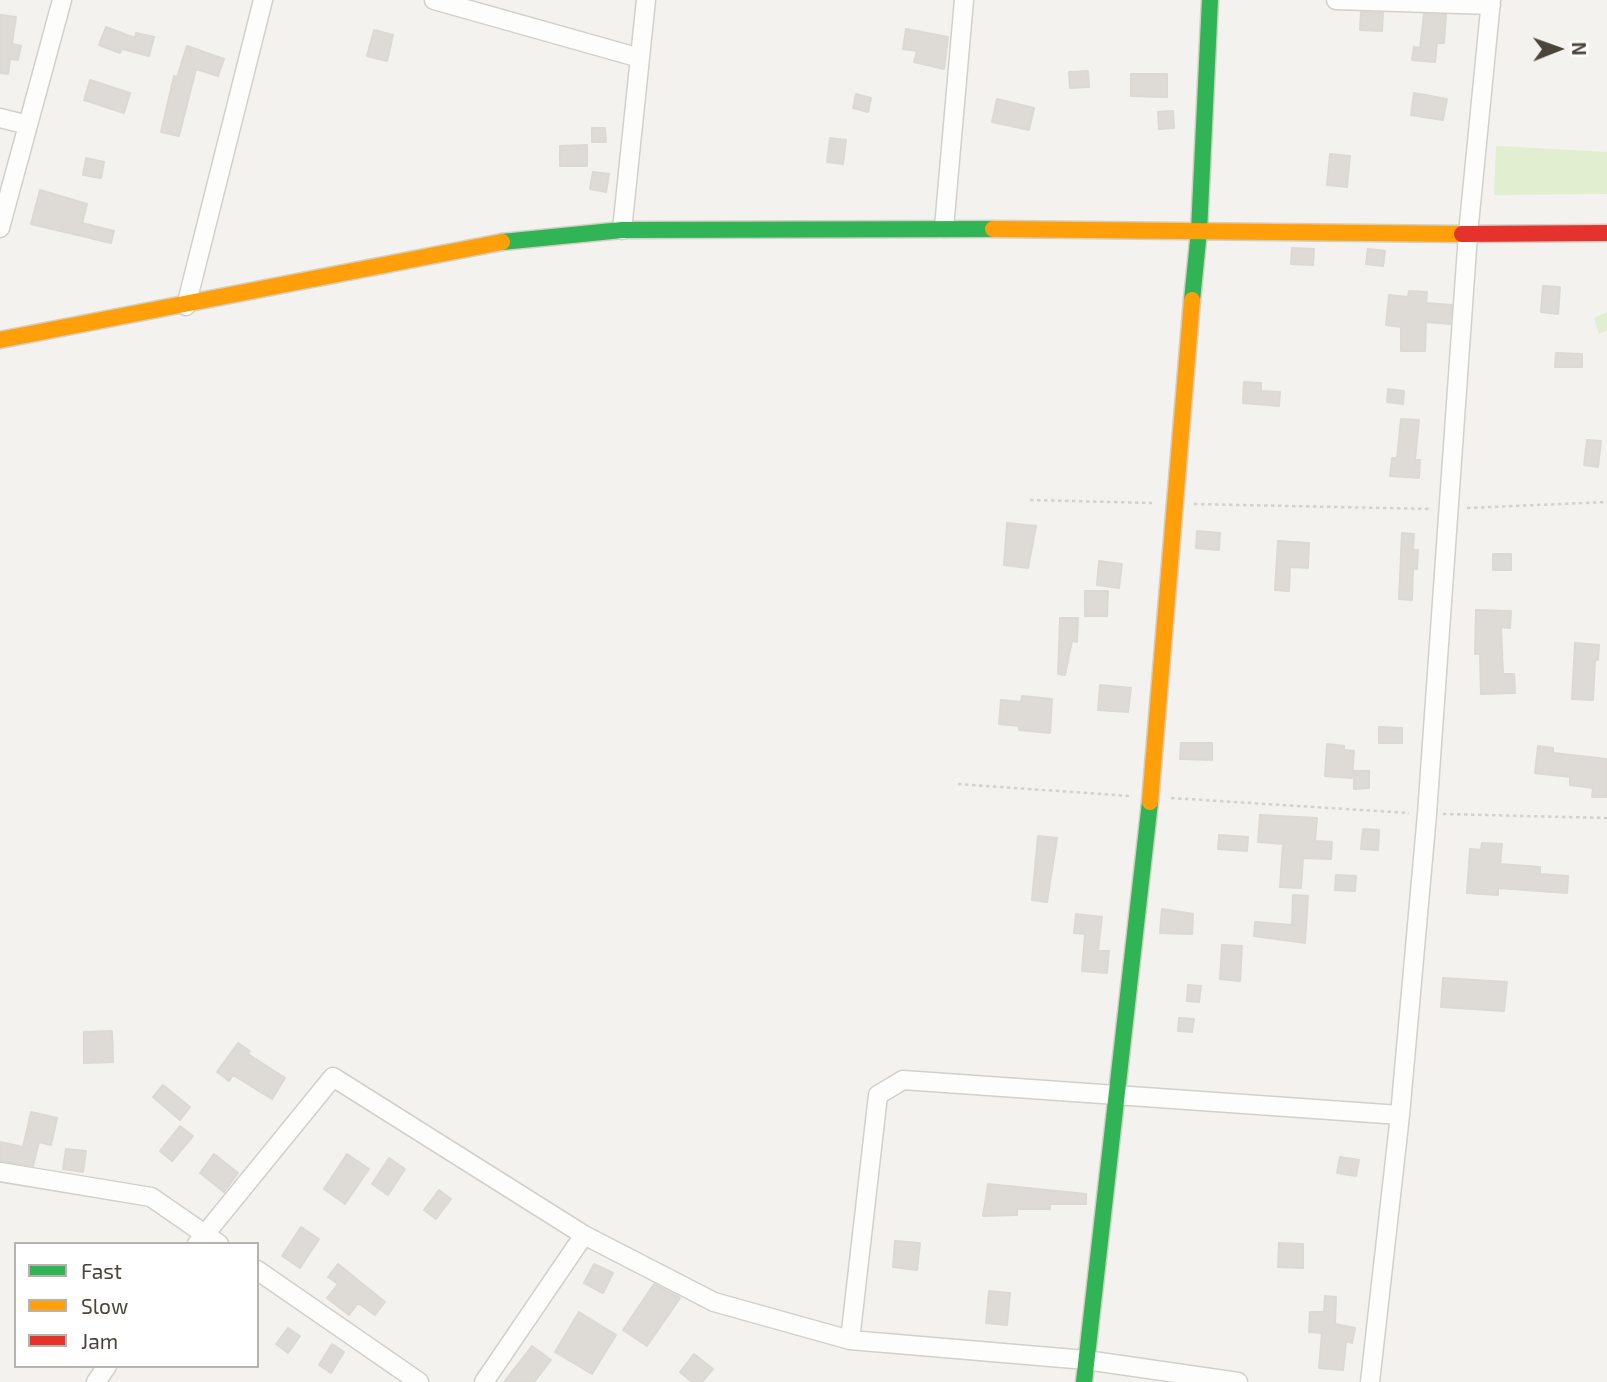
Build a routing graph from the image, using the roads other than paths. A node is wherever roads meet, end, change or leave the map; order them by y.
1 (62, 0) edge
2 (263, 0) edge
3 (434, 0) edge
4 (646, 0) edge
5 (964, 0) edge
6 (1210, 0) edge
7 (1336, 0) edge
8 (1491, 3) edge
9 (640, 58) junction
10 (0, 118) edge
11 (28, 125) junction
12 (0, 228) edge
13 (943, 228) junction
14 (622, 230) junction
15 (1199, 231) junction
16 (1607, 233) edge
17 (1468, 234) junction
18 (186, 306) junction
19 (0, 340) edge
20 (1119, 1096) junction
21 (1400, 1115) junction
22 (0, 1172) edge
23 (584, 1235) junction
24 (207, 1240) edge
25 (259, 1271) edge
26 (850, 1340) junction
27 (1086, 1360) junction
28 (419, 1382) edge
29 (484, 1382) edge
30 (1084, 1382) edge
31 (1238, 1382) edge
32 (1370, 1382) edge

1 - 11 street
2 - 18 street
3 - 9 street
4 - 9 street
5 - 13 street
6 - 15 street
7 - 8 street
8 - 17 street
9 - 14 street
10 - 11 street
11 - 12 street
13 - 14 street
13 - 15 street
14 - 18 street
15 - 17 street
15 - 20 street
16 - 17 street
17 - 21 street
18 - 19 street
20 - 21 street
20 - 26 street
20 - 27 street
21 - 32 street
22 - 24 street
23 - 24 street
23 - 26 street
23 - 29 street
25 - 28 street
26 - 27 street
27 - 30 street
27 - 31 street

